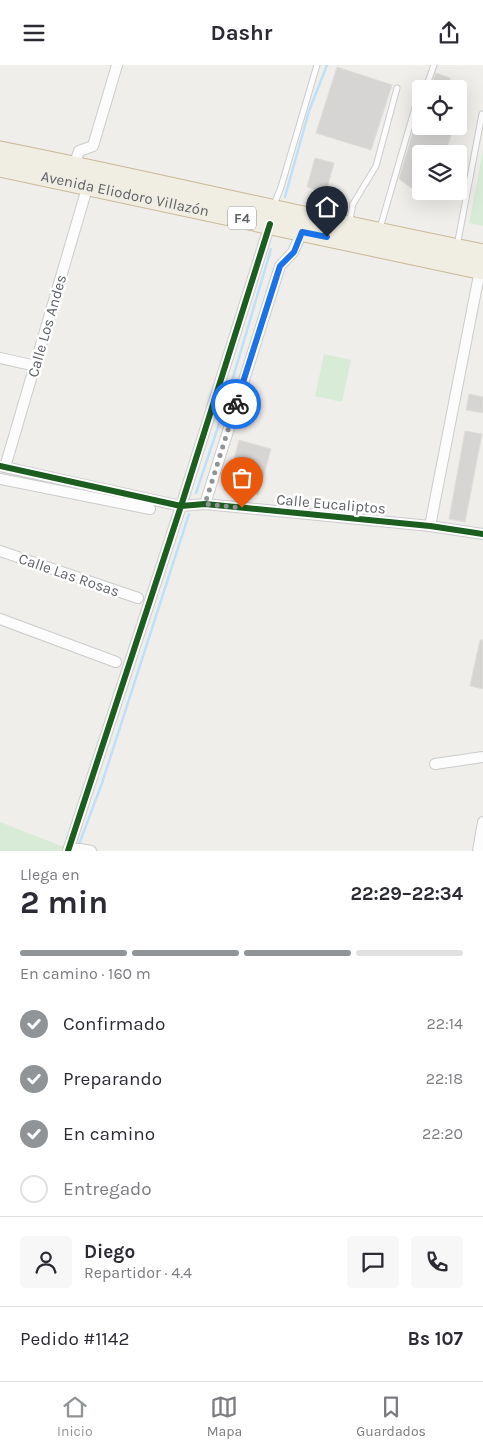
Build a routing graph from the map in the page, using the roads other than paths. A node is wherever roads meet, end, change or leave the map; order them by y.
1 (117, 65) edge
2 (317, 65) edge
3 (434, 65) edge
4 (398, 88) dead end
5 (482, 114) edge
6 (0, 151) edge
7 (74, 166) junction
8 (0, 167) edge
9 (88, 185) junction
10 (271, 217) junction
11 (349, 227) junction
12 (302, 232) junction
13 (378, 233) junction
14 (456, 249) junction
15 (482, 265) edge
16 (0, 358) edge
17 (36, 366) junction
18 (2, 466) edge
19 (0, 479) edge
20 (205, 504) junction
21 (181, 506) junction
22 (150, 509) dead end
23 (430, 525) junction
24 (483, 534) edge
25 (0, 551) edge
26 (138, 598) dead end
27 (0, 619) edge
28 (116, 662) dead end
29 (483, 757) edge
30 (435, 764) dead end
31 (483, 822) edge
32 (70, 849) edge
33 (89, 850) edge
34 (478, 851) edge

1 - 7 street
2 - 10 lane
3 - 13 lane
4 - 11 lane
5 - 14 lane
6 - 7 highway, Avenida Eliodoro Villazón / F4
7 - 10 highway, Avenida Eliodoro Villazón / F4
8 - 9 highway, Avenida Eliodoro Villazón / F4
9 - 10 highway, Avenida Eliodoro Villazón / F4
9 - 17 street, Calle Los Andes
10 - 11 highway, Avenida Eliodoro Villazón / F4
10 - 12 highway, Avenida Eliodoro Villazón / F4
10 - 21 street
11 - 13 highway, Avenida Eliodoro Villazón / F4
12 - 15 highway, Avenida Eliodoro Villazón / F4
12 - 20 street
13 - 14 highway, Avenida Eliodoro Villazón / F4
14 - 15 highway, Avenida Eliodoro Villazón / F4
15 - 23 street
16 - 17 street
17 - 18 street, Calle Los Andes
18 - 21 street, Calle Eucaliptos
19 - 22 street
20 - 21 street, Calle Eucaliptos
20 - 23 street, Calle Eucaliptos
21 - 32 street
23 - 24 street, Calle Eucaliptos
25 - 26 street, Calle Las Rosas
27 - 28 street
29 - 30 street
31 - 34 street
32 - 33 street

